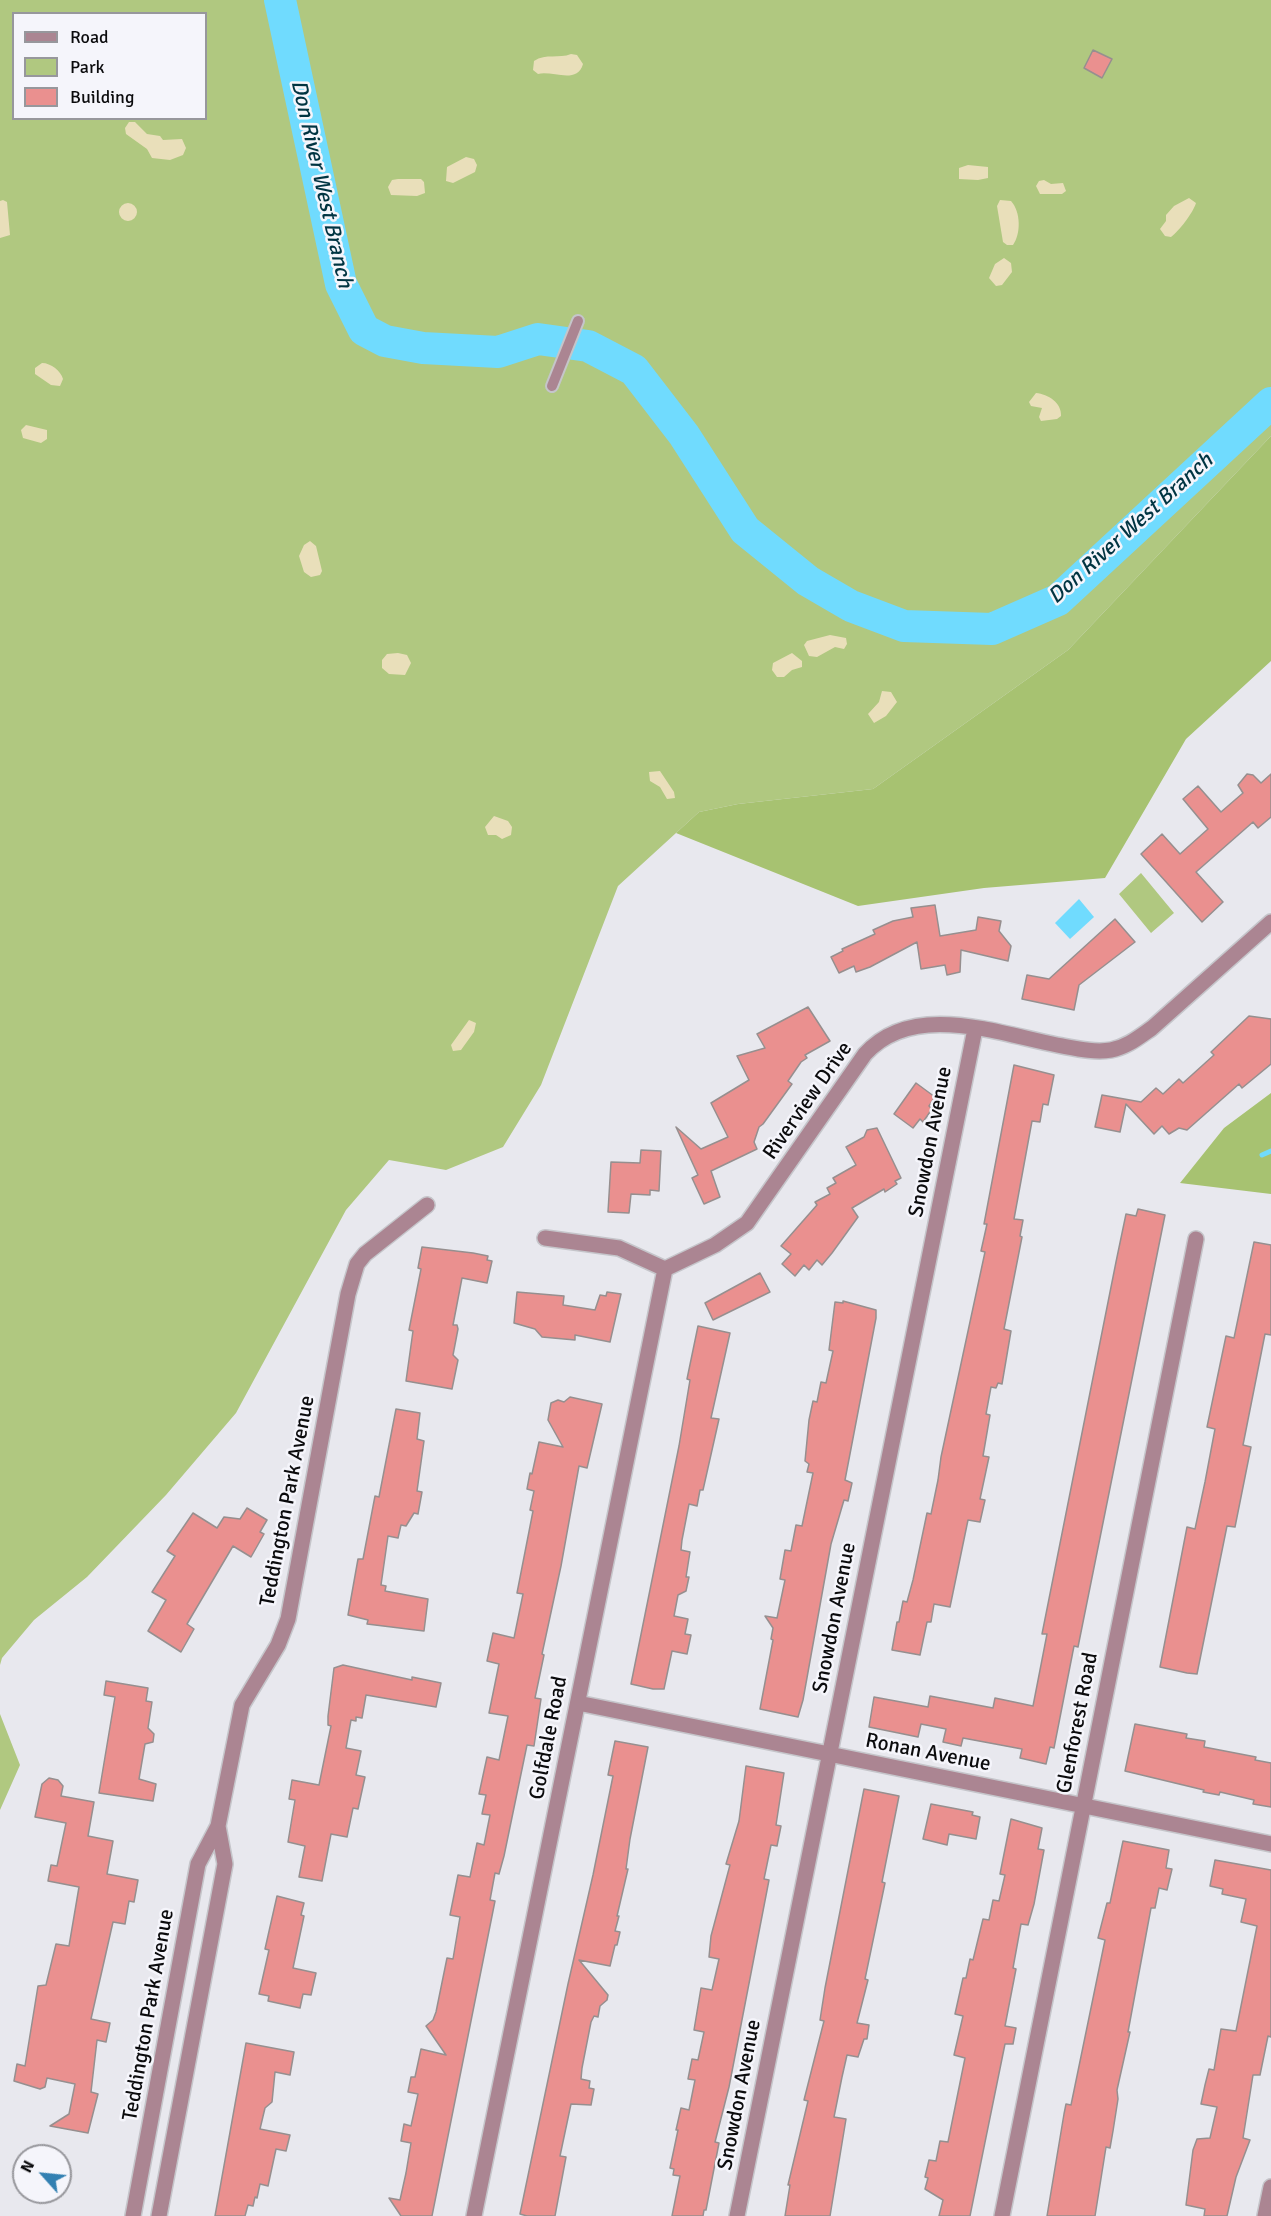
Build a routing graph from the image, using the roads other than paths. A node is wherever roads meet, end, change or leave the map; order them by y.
1 (578, 321) dead end
2 (552, 386) dead end
3 (1271, 922) edge
4 (975, 1029) junction
5 (427, 1205) dead end
6 (545, 1238) dead end
7 (1196, 1239) dead end
8 (665, 1269) junction
9 (578, 1703) junction
10 (829, 1755) junction
11 (1083, 1806) junction
12 (218, 1826) junction
13 (1271, 1844) edge
14 (1271, 2187) edge
15 (133, 2216) edge
16 (159, 2216) edge
17 (474, 2216) edge
18 (737, 2216) edge
19 (1002, 2216) edge
20 (1265, 2216) edge

1 - 2 lane
3 - 4 street, Riverview Drive
4 - 8 street, Riverview Drive
4 - 10 street, Snowdon Avenue
5 - 12 street, Teddington Park Avenue
6 - 8 street
7 - 11 street, Glenforest Road
8 - 9 street, Golfdale Road
9 - 10 street, Ronan Avenue
9 - 17 street, Golfdale Road
10 - 11 street, Ronan Avenue
10 - 18 street, Snowdon Avenue
11 - 13 street, Ronan Avenue
11 - 19 street, Glenforest Road
12 - 15 street, Teddington Park Avenue
12 - 16 street, Teddington Park Avenue
14 - 20 street

